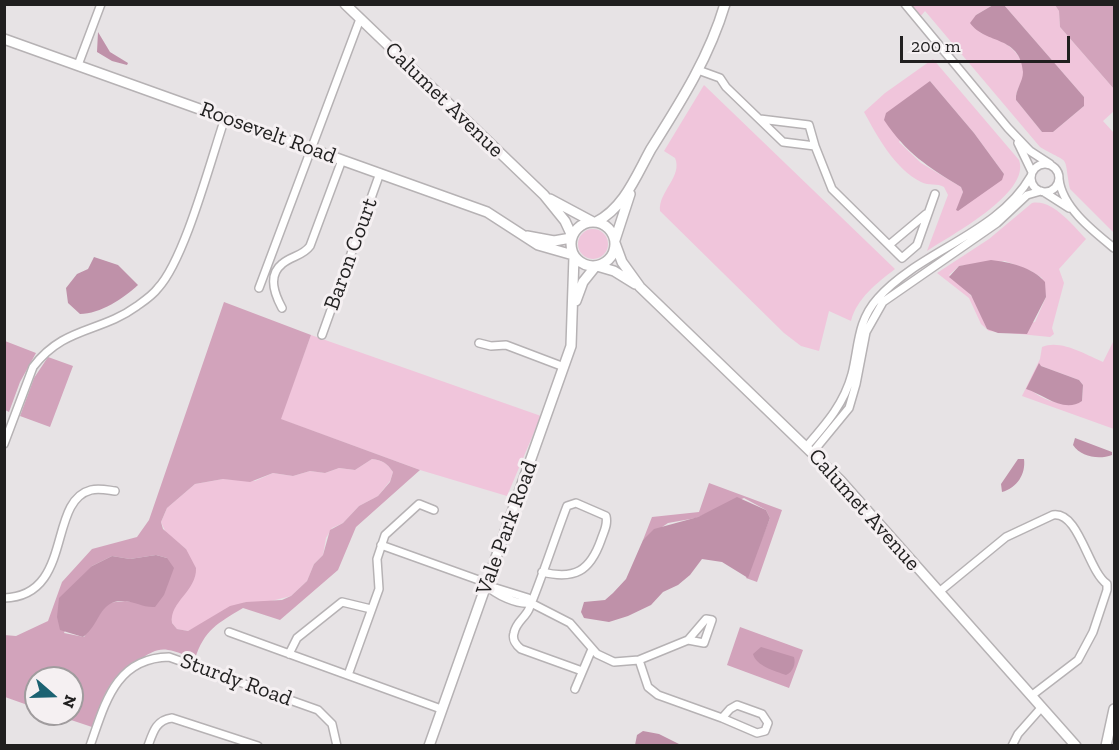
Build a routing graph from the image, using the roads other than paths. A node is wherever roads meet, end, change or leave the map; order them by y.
1 (101, 4) edge
2 (345, 4) edge
3 (725, 4) edge
4 (905, 4) edge
5 (360, 19) junction
6 (4, 39) edge
7 (78, 65) junction
8 (699, 70) junction
9 (225, 118) junction
10 (760, 119) junction
11 (1008, 128) junction
12 (815, 146) junction
13 (311, 149) junction
14 (342, 160) junction
15 (1050, 164) junction
16 (380, 173) junction
17 (1031, 174) junction
18 (634, 179) junction
19 (1059, 179) junction
20 (1042, 191) junction
21 (935, 194) dead end
22 (544, 195) junction
23 (927, 213) junction
24 (1081, 217) junction
25 (594, 222) junction
26 (527, 237) junction
27 (572, 237) junction
28 (615, 241) junction
29 (890, 245) junction
30 (1114, 248) edge
31 (573, 255) junction
32 (596, 266) junction
33 (640, 287) junction
34 (259, 288) dead end
35 (282, 308) dead end
36 (573, 309) junction
37 (322, 335) dead end
38 (479, 343) dead end
39 (564, 367) junction
40 (4, 444) edge
41 (809, 450) junction
42 (115, 491) dead end
43 (434, 510) dead end
44 (381, 545) junction
45 (542, 572) junction
46 (487, 584) junction
47 (939, 592) junction
48 (4, 598) edge
49 (531, 603) junction
50 (371, 609) junction
51 (229, 632) dead end
52 (687, 640) dead end
53 (592, 649) junction
54 (289, 654) junction
55 (639, 660) junction
56 (582, 670) junction
57 (348, 675) junction
58 (575, 689) dead end
59 (1031, 696) junction
60 (1041, 708) junction
61 (441, 709) junction
62 (1114, 709) edge
63 (722, 718) junction
64 (90, 746) edge
65 (148, 746) edge
66 (258, 746) edge
67 (337, 746) edge
68 (429, 746) edge
69 (1012, 746) edge
70 (1076, 746) edge
71 (1106, 746) edge

1 - 7 street
2 - 5 main road, Calumet Avenue
3 - 8 main road
4 - 11 street
5 - 13 street
5 - 22 main road, Calumet Avenue
6 - 7 main road, Roosevelt Road
7 - 9 main road, Roosevelt Road
8 - 10 street
8 - 18 main road
9 - 13 main road, Roosevelt Road
9 - 40 street
10 - 12 street
10 - 12 street
11 - 15 street
11 - 17 street
12 - 29 street
13 - 14 main road, Roosevelt Road
13 - 34 street
14 - 16 main road, Roosevelt Road
14 - 35 street
15 - 17 street
15 - 19 street
16 - 26 main road, Roosevelt Road
16 - 37 street, Baron Court
17 - 20 street
17 - 41 street
18 - 25 main road
18 - 28 main road
19 - 20 street
19 - 24 street
20 - 24 street
20 - 41 street
21 - 23 street
22 - 25 main road, Calumet Avenue
22 - 27 main road, Calumet Avenue
23 - 29 street
23 - 29 street
24 - 30 street
25 - 27 main road
25 - 28 main road
26 - 27 main road, Roosevelt Road
26 - 31 main road, Roosevelt Road
27 - 31 main road
28 - 32 main road
28 - 33 main road, Calumet Avenue
31 - 32 main road
31 - 36 main road, Vale Park Road
32 - 33 main road, Calumet Avenue
32 - 36 main road, Vale Park Road
33 - 41 main road, Calumet Avenue
36 - 39 main road, Vale Park Road
38 - 39 street
39 - 46 main road, Vale Park Road
41 - 47 main road, Calumet Avenue
42 - 48 street
43 - 44 street
44 - 46 street
44 - 50 street
45 - 45 street
45 - 49 street
46 - 49 street
46 - 61 main road, Vale Park Road
47 - 59 main road, Calumet Avenue
47 - 59 street
49 - 53 street
49 - 56 street
50 - 54 street
50 - 57 street
51 - 54 street
52 - 55 street
53 - 55 street
53 - 56 street
54 - 57 street
55 - 63 street
56 - 58 street
57 - 61 street
59 - 60 main road, Calumet Avenue
60 - 69 street
60 - 70 main road, Calumet Avenue
61 - 68 main road, Vale Park Road
62 - 71 main road
63 - 63 street
64 - 67 street, Sturdy Road
65 - 66 street

